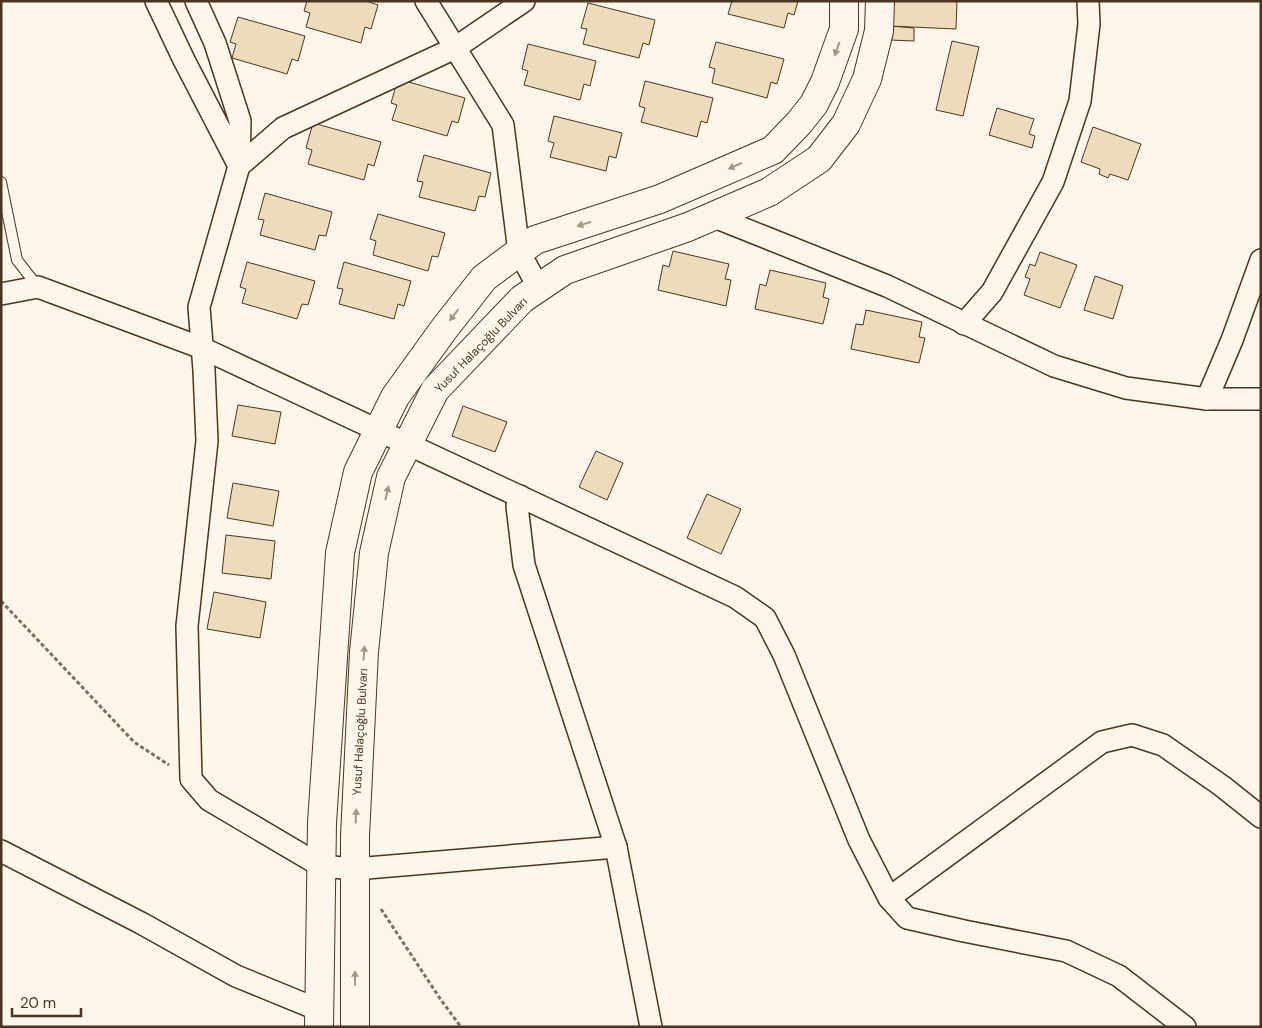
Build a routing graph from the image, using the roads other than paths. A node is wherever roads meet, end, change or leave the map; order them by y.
1 (156, 1) edge
2 (196, 1) edge
3 (426, 1) edge
4 (524, 1) edge
5 (844, 1) edge
6 (880, 1) edge
7 (1088, 1) edge
8 (455, 48) junction
9 (239, 166) junction
10 (1, 182) edge
11 (712, 216) junction
12 (519, 252) junction
13 (1261, 260) edge
14 (38, 287) junction
15 (539, 288) junction
16 (1, 294) edge
17 (964, 324) junction
18 (202, 348) junction
19 (1207, 399) junction
20 (1261, 399) edge
21 (379, 430) junction
22 (408, 443) junction
23 (520, 496) junction
24 (1261, 817) edge
25 (616, 847) junction
26 (1, 851) edge
27 (321, 866) junction
28 (355, 869) junction
29 (889, 898) junction
30 (319, 1018) edge
31 (355, 1027) edge
32 (651, 1027) edge
33 (1185, 1027) edge

1 - 9 street
2 - 9 street
3 - 8 street
4 - 8 street
5 -> 12 street
6 - 11 street, Yusuf Halaçoğlu Bulvarı
7 - 17 street
8 - 9 street
8 - 12 street
9 - 18 street
10 - 14 lane
11 - 15 street, Yusuf Halaçoğlu Bulvarı
11 - 17 street
12 - 15 street
12 -> 21 street
13 - 19 street
14 - 16 street
14 - 18 street
15 - 22 street, Yusuf Halaçoğlu Bulvarı
17 - 19 street
18 - 21 street
18 - 27 street
19 - 20 street
21 - 22 street
21 - 27 street
22 - 23 street
28 -> 22 street, Yusuf Halaçoğlu Bulvarı
23 - 25 street
23 - 29 street
24 - 29 street
25 - 28 street
25 - 32 street
26 - 30 street
27 - 28 street
27 - 30 street
31 -> 28 street, Yusuf Halaçoğlu Bulvarı
29 - 33 street

